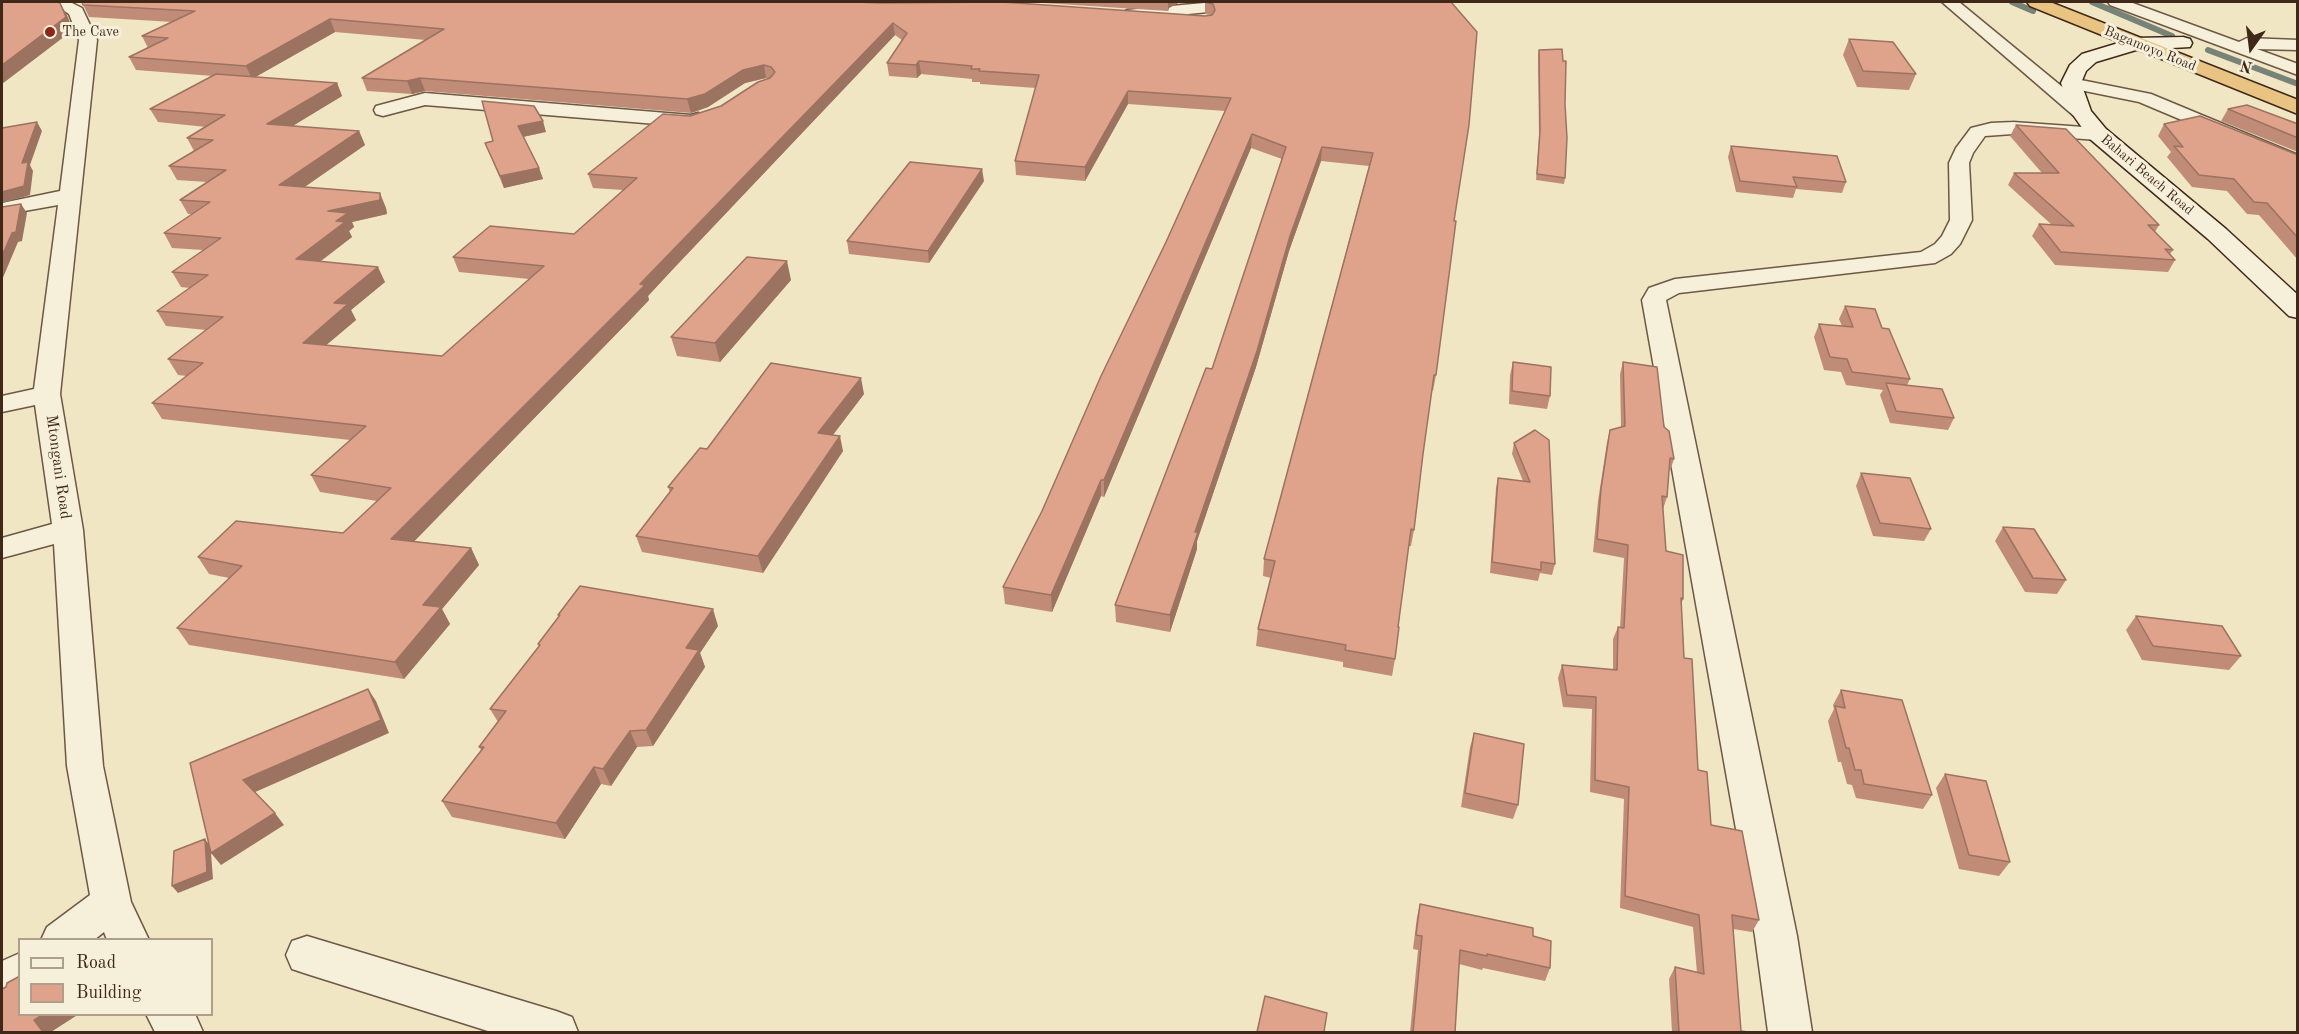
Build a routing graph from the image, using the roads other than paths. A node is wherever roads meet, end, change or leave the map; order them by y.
1 (1236, 2) edge
2 (1950, 2) edge
3 (2036, 2) edge
4 (2107, 4) edge
5 (72, 6) edge
6 (1205, 21) edge
7 (2183, 43) junction
8 (2135, 44) junction
9 (2225, 44) junction
10 (2298, 45) edge
11 (2298, 70) edge
12 (2071, 83) junction
13 (2298, 87) edge
14 (2298, 108) edge
15 (382, 110) dead end
16 (716, 113) edge
17 (2090, 123) junction
18 (2298, 163) edge
19 (69, 196) junction
20 (2, 209) edge
21 (2298, 310) edge
22 (47, 394) junction
23 (2, 404) edge
24 (68, 530) junction
25 (2, 548) edge
26 (111, 902) junction
27 (63, 938) edge
28 (128, 938) edge
29 (307, 955) dead end
30 (18, 974) edge
31 (2, 986) edge
32 (170, 1016) edge
33 (182, 1032) edge
34 (556, 1032) edge
35 (1790, 1032) edge

1 - 6 street
2 - 17 street
3 - 8 highway, Bagamoyo Road
4 - 7 highway, Bagamoyo Road
4 - 9 street
5 - 19 street, Mtongani Road
7 - 8 street
7 - 9 street
7 - 13 highway, Bagamoyo Road
8 - 12 street
8 - 14 highway, Bagamoyo Road
9 - 10 street
9 - 11 street
12 - 17 street, Bahari Beach Road
12 - 18 street
15 - 16 street
17 - 21 street, Bahari Beach Road
17 - 35 street
19 - 20 street
19 - 22 street, Mtongani Road
22 - 23 street
22 - 24 street, Mtongani Road
24 - 25 street
24 - 26 street, Mtongani Road
26 - 27 street
26 - 28 street, Mtongani Road
29 - 34 street
30 - 31 street
32 - 33 street

